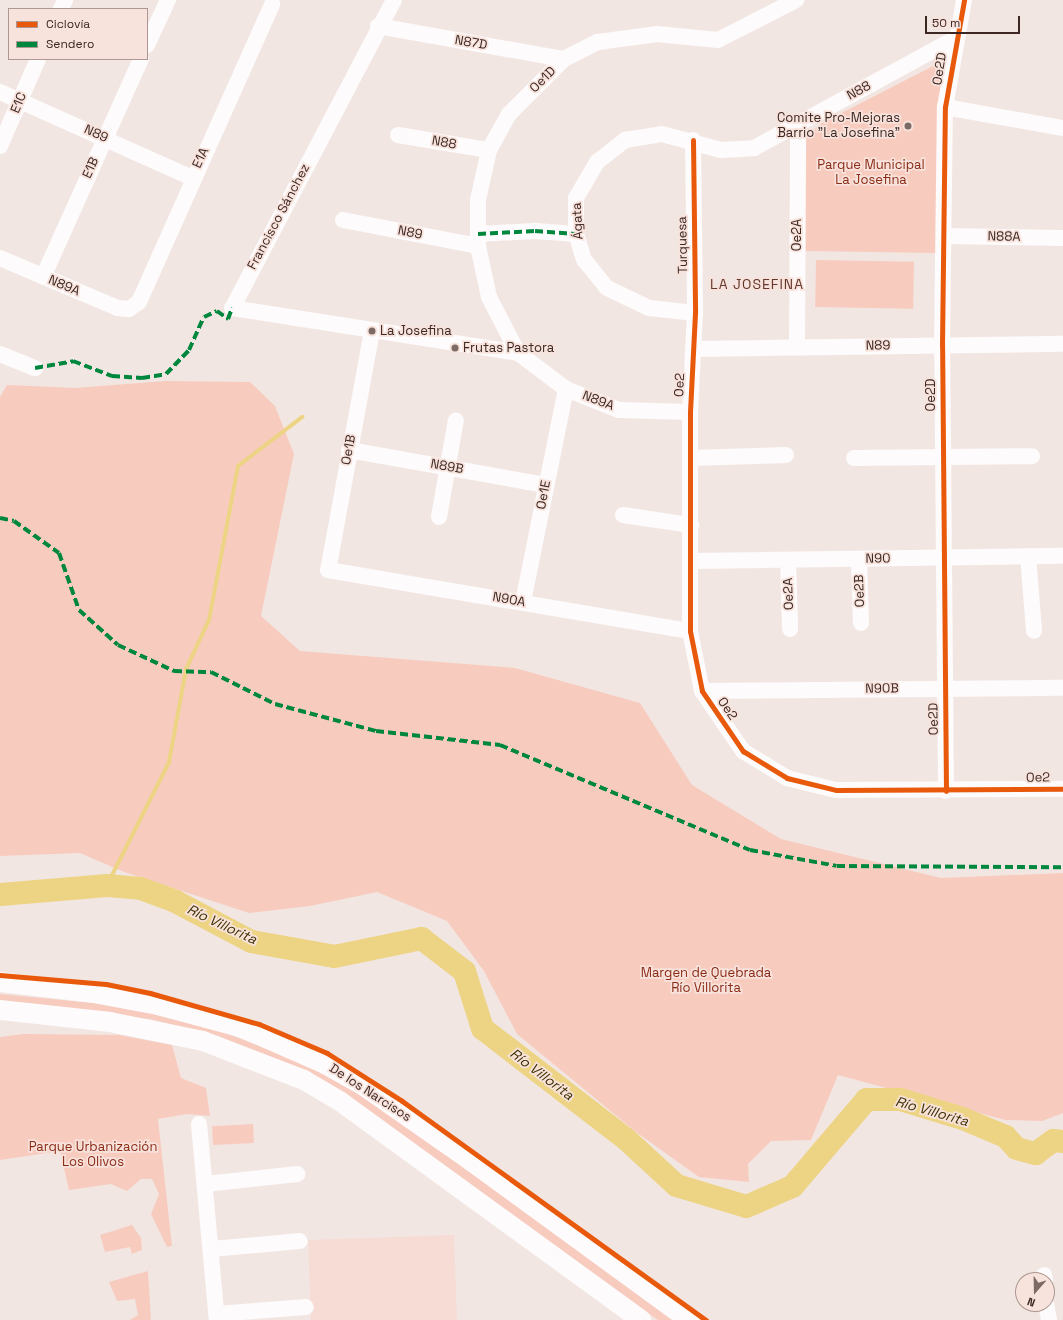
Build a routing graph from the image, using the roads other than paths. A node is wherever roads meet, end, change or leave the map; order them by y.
1 (168, 0) edge
2 (394, 0) edge
3 (796, 0) edge
4 (964, 0) edge
5 (272, 1) edge
6 (378, 26) junction
7 (956, 38) junction
8 (148, 43) edge
9 (564, 59) junction
10 (38, 60) edge
11 (141, 60) edge
12 (0, 92) edge
13 (19, 101) junction
14 (945, 107) junction
15 (798, 124) junction
16 (1063, 128) edge
17 (398, 135) dead end
18 (104, 138) junction
19 (693, 140) junction
20 (0, 146) edge
21 (489, 150) junction
22 (192, 178) junction
23 (343, 220) dead end
24 (576, 234) junction
25 (945, 236) junction
26 (1063, 238) edge
27 (478, 240) junction
28 (0, 258) edge
29 (42, 277) junction
30 (129, 309) joint
31 (695, 313) junction
32 (372, 331) junction
33 (1063, 344) edge
34 (942, 345) junction
35 (797, 347) junction
36 (693, 349) junction
37 (518, 353) junction
38 (0, 354) edge
39 (35, 368) dead end
40 (566, 389) junction
41 (690, 412) junction
42 (456, 420) dead end
43 (349, 450) junction
44 (786, 455) dead end
45 (1032, 456) dead end
46 (943, 457) junction
47 (691, 458) junction
48 (854, 458) dead end
49 (447, 467) junction
50 (546, 485) junction
51 (623, 515) dead end
52 (439, 517) dead end
53 (691, 525) junction
54 (1028, 556) junction
55 (1063, 556) edge
56 (944, 558) junction
57 (859, 559) junction
58 (788, 560) junction
59 (692, 561) junction
60 (328, 570) joint
61 (523, 602) junction
62 (861, 623) dead end
63 (790, 629) dead end
64 (1034, 630) dead end
65 (690, 631) junction
66 (1063, 688) edge
67 (944, 689) junction
68 (702, 691) junction
69 (1063, 789) edge
70 (946, 791) junction
71 (0, 982) edge
72 (0, 1010) edge
73 (199, 1124) dead end
74 (297, 1174) dead end
75 (205, 1184) junction
76 (300, 1241) dead end
77 (211, 1249) junction
78 (306, 1307) dead end
79 (216, 1317) edge
80 (641, 1320) edge
81 (689, 1320) edge

1 - 8 street
2 - 6 street, Francisco Sánchez
3 - 9 street, Oe1D
4 - 7 street, Oe2D
5 - 22 street, E1A
6 - 9 street, N87D
6 - 32 street, Francisco Sánchez
7 - 14 street, Oe2D
7 - 15 street, N88
9 - 21 street, Oe1D
10 - 13 street, E1C
11 - 18 street, E1B
12 - 13 street, N89
13 - 18 street, N89
13 - 20 street, E1C
14 - 16 street
14 - 25 street, Oe2D
15 - 19 street, N88
15 - 35 street, Oe2A
17 - 21 street, N88
18 - 22 street, N89
18 - 29 street, E1B
19 - 24 street, Ágata
19 - 31 street, Turquesa
21 - 27 street, Oe1D
22 - 30 street, E1A
23 - 27 street, N89
24 - 27 street, N89
24 - 31 street, Ágata
25 - 26 street, N88A
25 - 34 street, Oe2D
27 - 37 street, N89A
28 - 29 street, N89A
29 - 30 street, N89A
31 - 36 street, Turquesa
32 - 37 street, N89A
32 - 43 street, Oe1B
33 - 34 street, N89
34 - 35 street, N89
34 - 46 street, Oe2D
35 - 36 street, N89
36 - 41 street, Oe2
37 - 40 street, N89A
38 - 39 street
40 - 41 street, N89A
40 - 50 street, Oe1E
41 - 47 street, Oe2
42 - 49 street
43 - 49 street, N89B
43 - 60 street, Oe1B
44 - 47 street
45 - 46 street
46 - 48 street
46 - 56 street, Oe2D
47 - 53 street, Oe2
49 - 50 street, N89B
49 - 52 street
50 - 61 street, Oe1E
51 - 53 street
53 - 59 street, Oe2
54 - 55 street, N90
54 - 56 street, N90
54 - 64 street
56 - 57 street, N90
56 - 67 street, Oe2D
57 - 58 street, N90
57 - 62 street, Oe2B
58 - 59 street, N90
58 - 63 street, Oe2A
59 - 65 street, Oe2
60 - 61 street, N90A
61 - 65 street, N90A
65 - 68 street, Oe2
66 - 67 street, N90B
67 - 68 street, N90B
67 - 70 street, Oe2D
68 - 70 street, Oe2
69 - 70 street, Oe2
71 - 81 main road, De los Narcisos
72 - 80 main road, De los Narcisos
73 - 75 street
74 - 75 street
75 - 77 street
76 - 77 street
77 - 79 street
78 - 79 street

